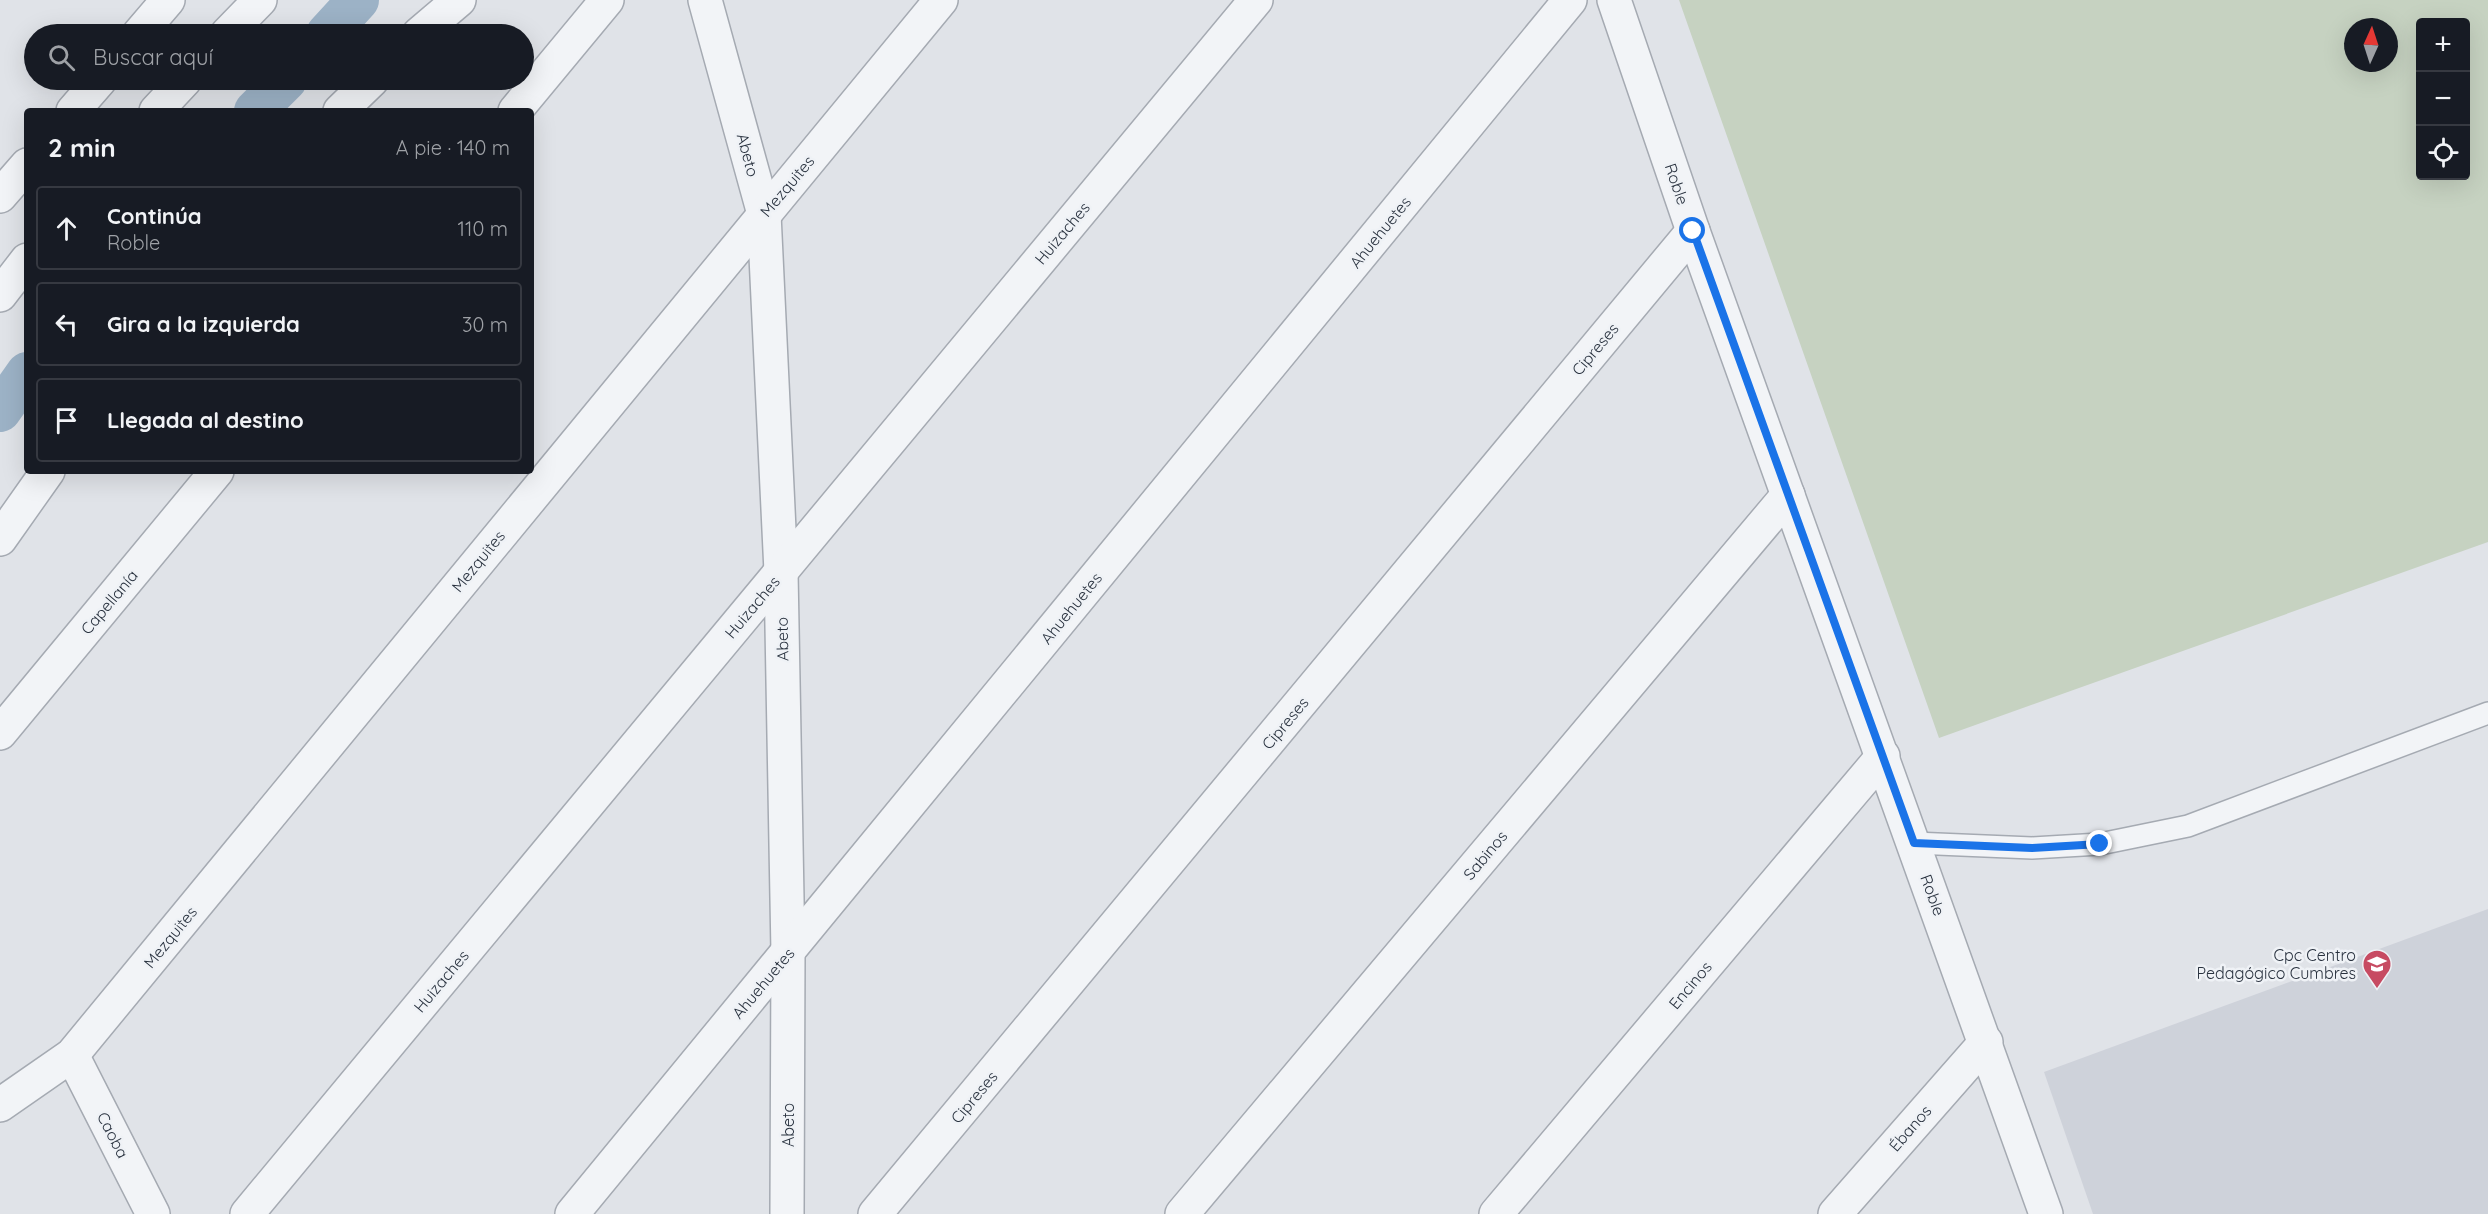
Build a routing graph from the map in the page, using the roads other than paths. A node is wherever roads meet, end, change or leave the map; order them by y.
1 (168, 0) edge
2 (260, 0) edge
3 (459, 0) edge
4 (608, 0) edge
5 (705, 0) edge
6 (940, 0) edge
7 (1256, 0) edge
8 (1570, 0) edge
9 (1614, 0) edge
10 (148, 24) edge
11 (237, 24) edge
12 (431, 24) edge
13 (534, 88) edge
14 (91, 90) edge
15 (176, 90) edge
16 (362, 90) edge
17 (533, 90) edge
18 (76, 108) edge
19 (159, 108) edge
20 (343, 108) edge
21 (518, 108) edge
22 (24, 168) edge
23 (0, 196) edge
24 (764, 214) junction
25 (1693, 231) junction
26 (46, 474) edge
27 (215, 474) edge
28 (1788, 495) junction
29 (0, 538) edge
30 (781, 572) junction
31 (2488, 713) edge
32 (0, 733) edge
33 (1883, 756) junction
34 (1914, 843) junction
35 (788, 953) junction
36 (1986, 1042) junction
37 (72, 1055) junction
38 (0, 1105) edge
39 (892, 1208) edge
40 (153, 1214) edge
41 (247, 1214) edge
42 (572, 1214) edge
43 (788, 1214) edge
44 (1182, 1214) edge
45 (1496, 1214) edge
46 (1835, 1214) edge
47 (2046, 1214) edge

1 - 10 street
2 - 11 street
3 - 12 street
4 - 13 street
5 - 24 street, Abeto
6 - 24 street, Mezquites
7 - 30 street, Huizaches
8 - 35 street, Ahuehuetes
9 - 25 street, Roble
14 - 18 street
15 - 19 street
16 - 20 street
17 - 21 street
22 - 23 street
24 - 30 street, Abeto
24 - 37 street, Mezquites
25 - 28 street, Roble
25 - 39 street, Cipreses
26 - 29 street
27 - 32 street, Capellanía
28 - 33 street, Roble
28 - 44 street, Sabinos
30 - 35 street, Abeto
30 - 41 street, Huizaches
31 - 34 lane
33 - 34 street, Roble
33 - 45 street, Encinos
34 - 36 street, Roble
35 - 42 street, Ahuehuetes
35 - 43 street, Abeto
36 - 46 street, Ébanos
36 - 47 street, Roble
37 - 38 street, Mezquites
37 - 40 street, Caoba

